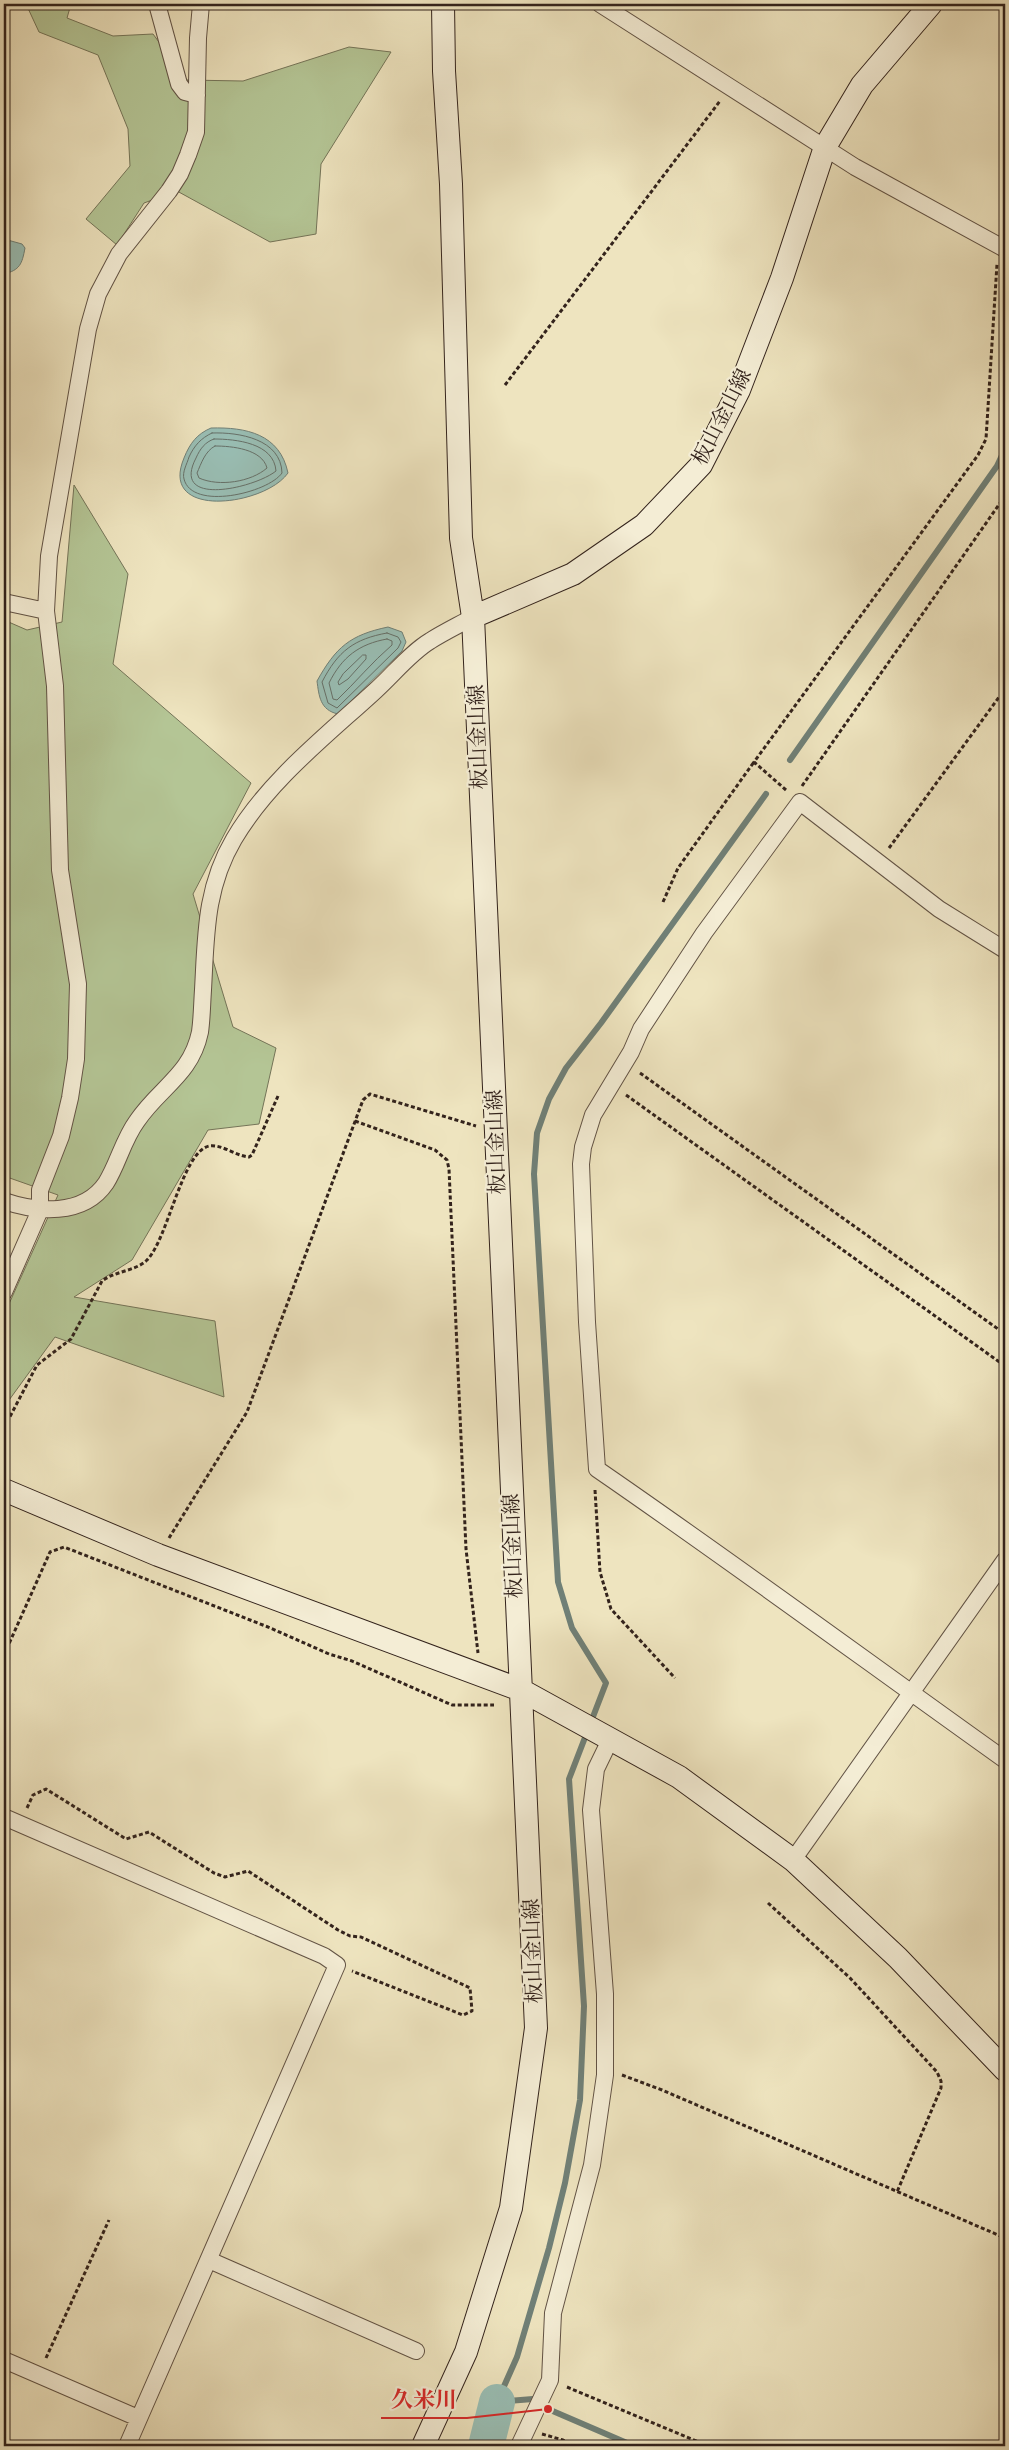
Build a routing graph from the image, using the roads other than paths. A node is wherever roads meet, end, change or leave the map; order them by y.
1 (157, 4) edge
2 (201, 4) edge
3 (443, 4) edge
4 (600, 4) edge
5 (931, 4) edge
6 (196, 95) junction
7 (825, 147) junction
8 (1004, 248) edge
9 (4, 602) edge
10 (46, 611) junction
11 (473, 617) junction
12 (1005, 950) edge
13 (4, 1201) edge
14 (40, 1210) junction
15 (4, 1292) edge
16 (4, 1490) edge
17 (1005, 1560) edge
18 (521, 1690) junction
19 (910, 1694) junction
20 (611, 1738) junction
21 (1005, 1760) edge
22 (4, 1817) edge
23 (794, 1860) junction
24 (1005, 2070) edge
25 (209, 2260) junction
26 (416, 2351) dead end
27 (4, 2360) edge
28 (138, 2418) junction
29 (127, 2446) edge
30 (423, 2446) edge
31 (519, 2446) edge

1 - 6 street
2 - 6 street
3 - 11 main road
4 - 7 street
5 - 7 main road, 板山金山線
6 - 10 street
7 - 8 street
7 - 11 main road, 板山金山線
9 - 10 street
10 - 14 street
11 - 14 street
11 - 18 main road, 板山金山線
12 - 19 street
13 - 14 street
14 - 15 street
16 - 18 main road
17 - 19 street
18 - 20 main road
18 - 30 main road, 板山金山線
19 - 21 street
19 - 23 street
20 - 23 main road
20 - 31 street
22 - 25 street
23 - 24 main road
25 - 26 street
25 - 28 street
27 - 28 street
28 - 29 street

